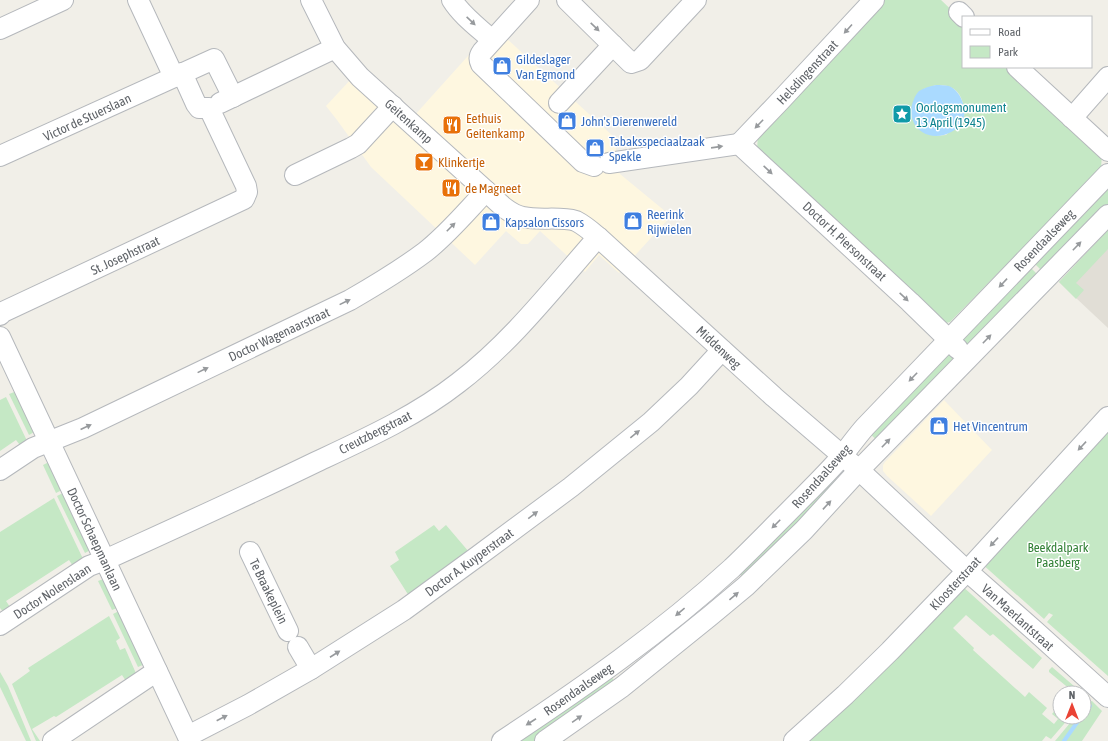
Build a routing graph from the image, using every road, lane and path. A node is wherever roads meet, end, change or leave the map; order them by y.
1 (63, 0) edge
2 (138, 0) edge
3 (311, 0) edge
4 (452, 0) edge
5 (529, 0) edge
6 (567, 0) edge
7 (696, 0) edge
8 (874, 0) edge
9 (0, 29) edge
10 (492, 40) junction
11 (613, 45) junction
12 (335, 48) junction
13 (1018, 68) edge
14 (178, 75) junction
15 (1108, 77) edge
16 (233, 97) junction
17 (559, 103) dead end
18 (393, 106) junction
19 (209, 108) junction
20 (1072, 118) junction
21 (739, 144) junction
22 (1108, 151) edge
23 (0, 156) edge
24 (1108, 174) edge
25 (295, 175) dead end
26 (486, 191) junction
27 (1108, 215) edge
28 (598, 237) junction
29 (0, 315) edge
30 (0, 337) edge
31 (948, 340) junction
32 (722, 350) junction
33 (967, 359) junction
34 (1108, 417) edge
35 (50, 442) junction
36 (842, 456) junction
37 (0, 470) edge
38 (859, 470) junction
39 (250, 552) dead end
40 (105, 560) junction
41 (967, 571) junction
42 (0, 625) edge
43 (311, 669) junction
44 (157, 671) junction
45 (1108, 697) edge
46 (189, 738) edge
47 (53, 741) edge
48 (502, 741) edge
49 (545, 741) edge
50 (794, 741) edge

1 - 9 street
2 - 14 street
3 - 12 street, Geitenkamp
4 -> 10 street
5 - 10 street
6 -> 11 street
7 - 11 street
8 -> 21 street, Helsdingenstraat
10 -> 21 street
11 - 17 street
12 - 16 street
12 - 18 street, Geitenkamp
13 - 20 street
14 - 16 street, Victor de Stuerslaan
14 - 19 street
14 - 23 street, Victor de Stuerslaan
15 - 20 street
16 - 19 street
18 - 25 street
18 - 26 street, Geitenkamp
19 - 29 street, St. Josephstraat
20 - 22 street
21 -> 31 street, Doctor H. Piersonstraat
24 -> 31 street, Rosendaalseweg
26 - 28 street, Geitenkamp
35 -> 26 street, Doctor Wagenaarstraat
33 -> 27 street, Rosendaalseweg
28 - 32 street, Middenweg
28 - 40 street, Creutzbergstraat
30 - 35 street, Doctor Schaepmanlaan
31 - 33 street, Doctor H. Piersonstraat
31 -> 36 street, Rosendaalseweg
32 - 36 street, Middenweg
43 -> 32 street, Doctor A. Kuyperstraat
38 -> 33 street, Rosendaalseweg
34 -> 41 street, Kloosterstraat
35 - 37 street, Doctor Wagenaarstraat
35 - 40 street, Doctor Schaepmanlaan
36 - 38 street, Middenweg
36 -> 48 street, Rosendaalseweg
38 - 41 street, Van Maerlantstraat
49 -> 38 street, Rosendaalseweg
39 - 43 street, Te Braakeplein
40 - 42 street, Doctor Nolenslaan
40 - 44 street, Doctor Schaepmanlaan
41 - 45 street, Van Maerlantstraat
41 - 50 street, Kloosterstraat
46 -> 43 street, Doctor A. Kuyperstraat
44 - 46 street, Doctor Schaepmanlaan
44 - 47 street

